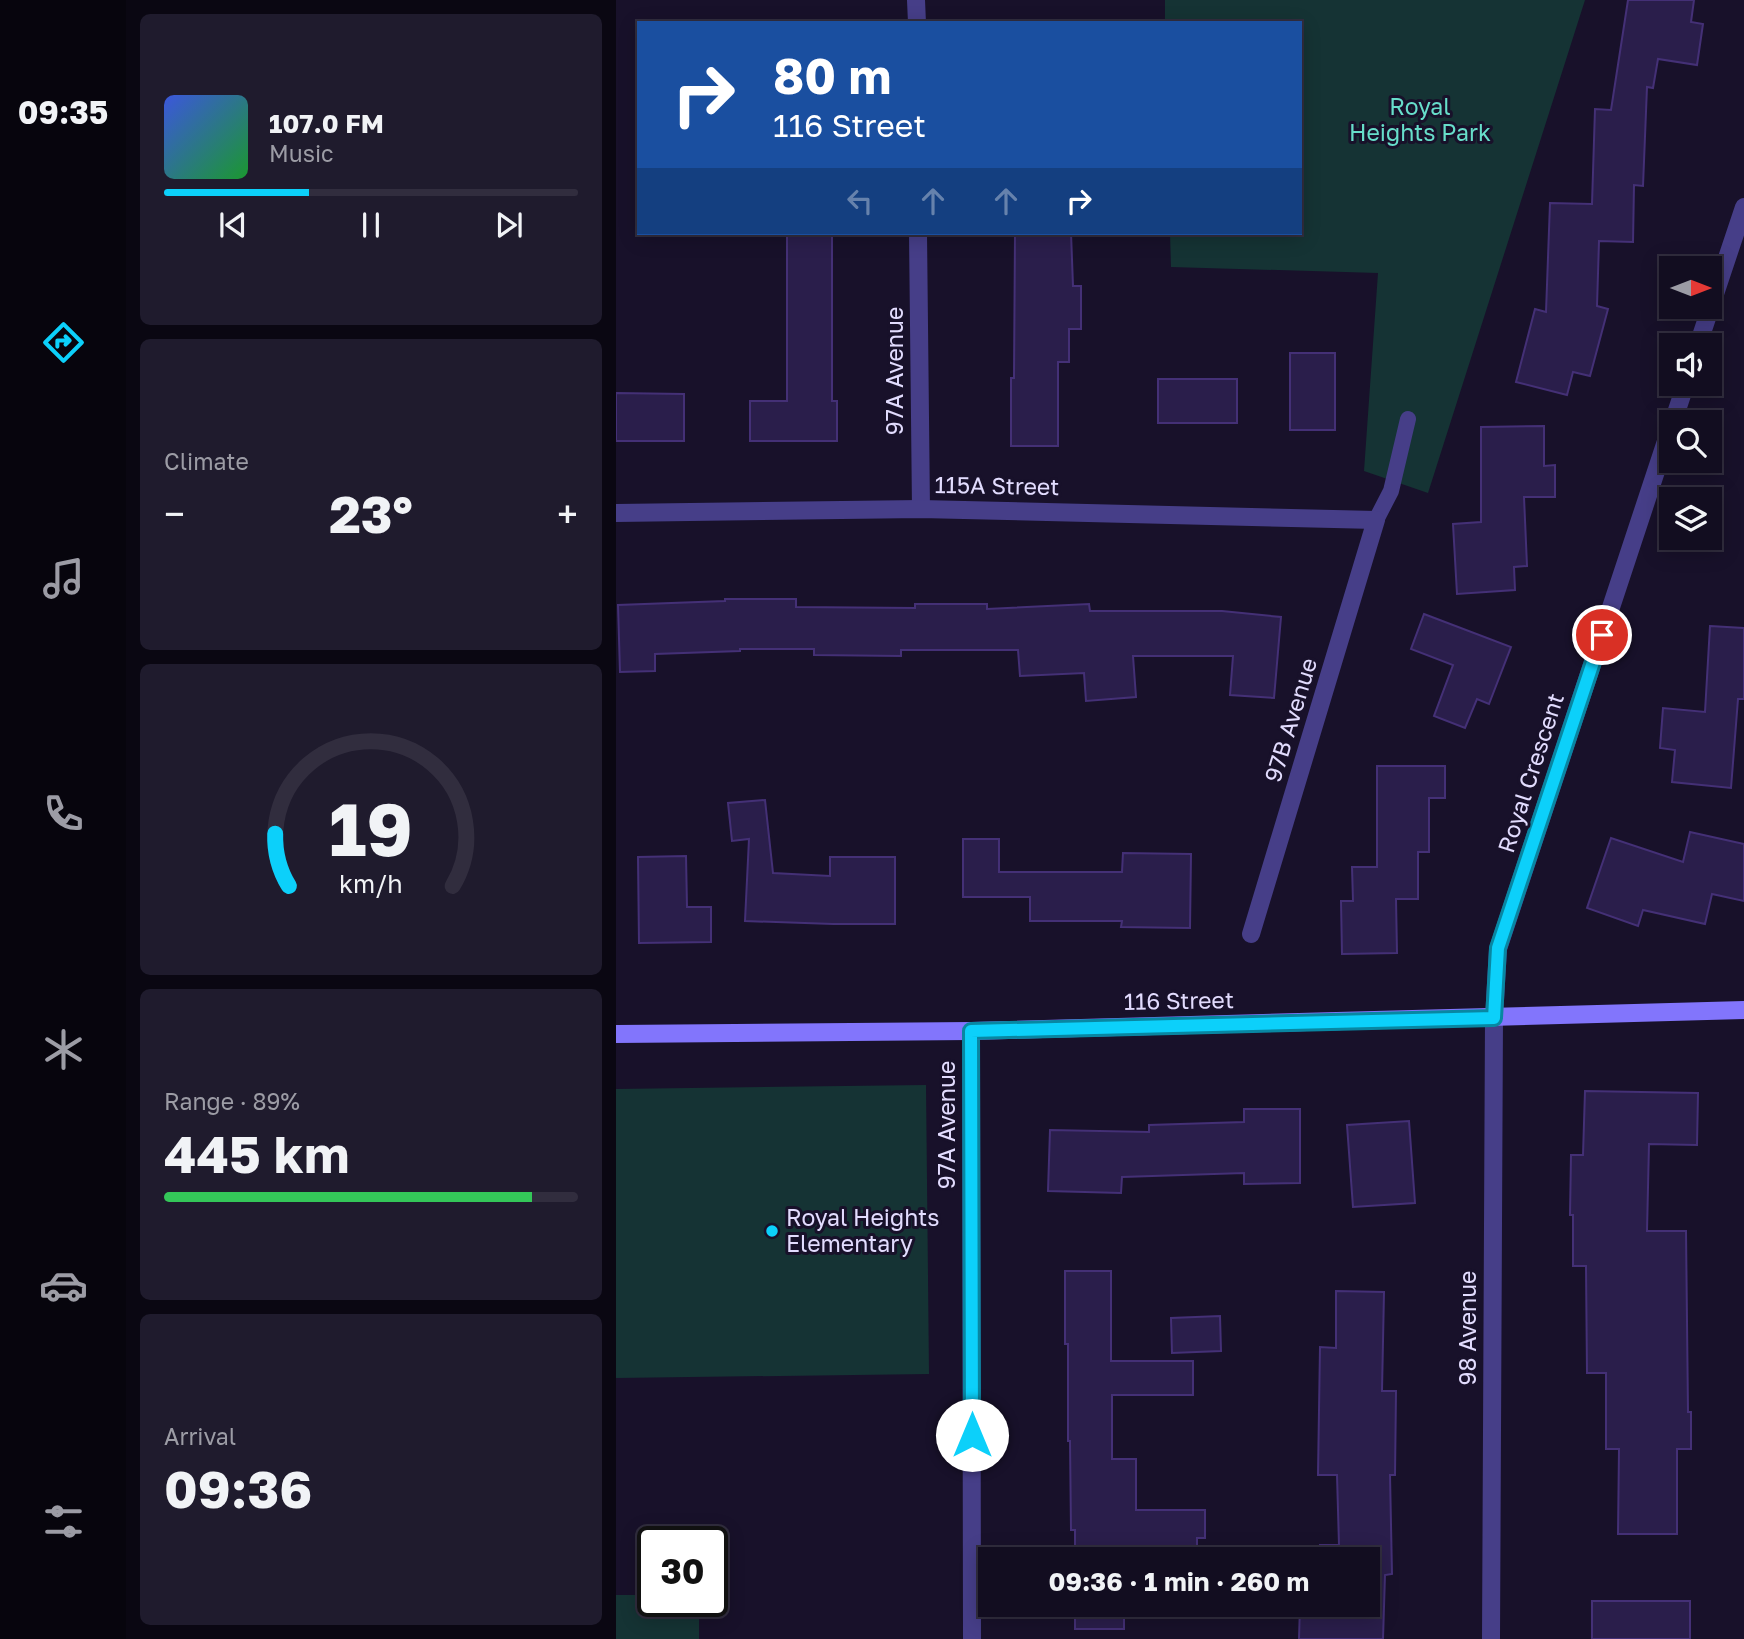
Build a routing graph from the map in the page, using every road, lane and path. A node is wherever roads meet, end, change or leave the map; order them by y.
1 (916, 0) edge
2 (917, 21) edge
3 (1744, 207) edge
4 (918, 235) edge
5 (1702, 333) edge
6 (1408, 419) dead end
7 (1659, 463) edge
8 (921, 509) junction
9 (616, 513) edge
10 (1377, 520) junction
11 (1251, 934) dead end
12 (1744, 1010) edge
13 (1494, 1018) junction
14 (971, 1031) junction
15 (616, 1034) edge
16 (972, 1639) edge
17 (1492, 1639) edge

1 - 2 street
3 - 5 street
4 - 8 street, 97A Avenue
6 - 10 lane
7 - 13 street, Royal Crescent
8 - 9 street, 115A Street
8 - 10 street, 115A Street
10 - 11 street, 97B Avenue
12 - 13 street, 116 Street
13 - 14 street, 116 Street
13 - 17 street, 98 Avenue
14 - 15 street, 116 Street
14 - 16 street, 97A Avenue

